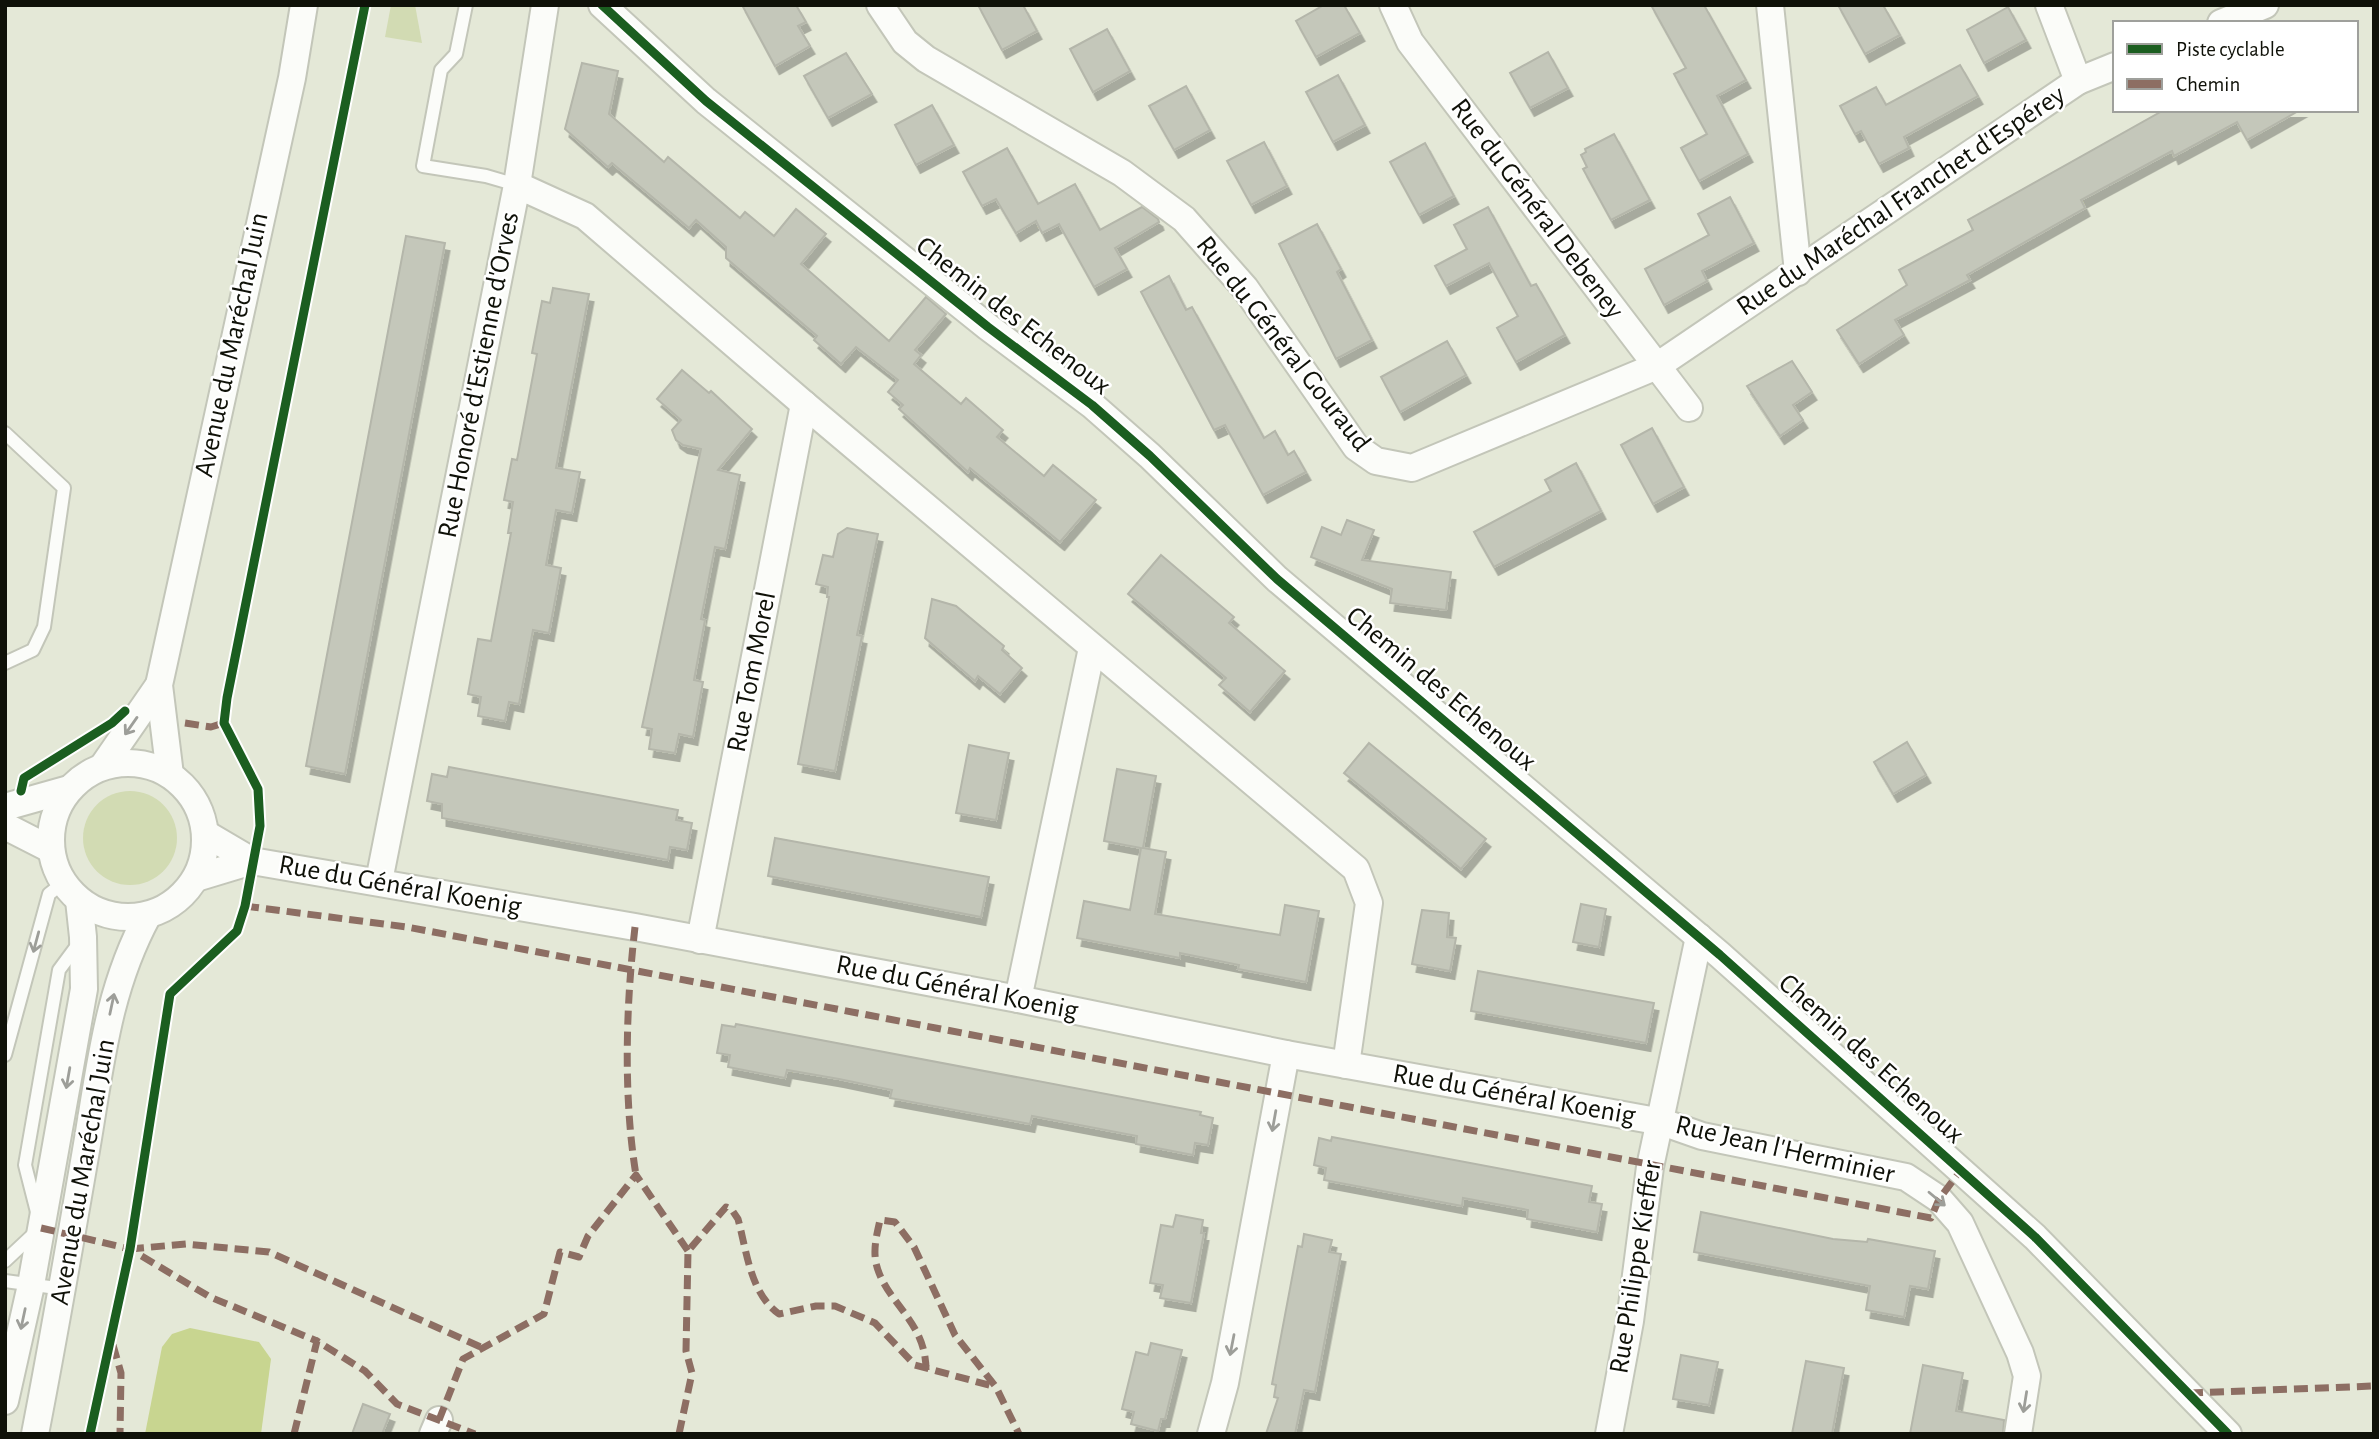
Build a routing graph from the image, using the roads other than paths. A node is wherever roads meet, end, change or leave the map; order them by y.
1 (304, 5) edge
2 (466, 5) edge
3 (545, 5) edge
4 (602, 5) edge
5 (880, 5) edge
6 (1393, 5) edge
7 (1770, 5) edge
8 (2049, 5) edge
9 (2265, 5) edge
10 (2226, 21) edge
11 (2113, 67) edge
12 (2078, 81) junction
13 (517, 185) junction
14 (1798, 272) junction
15 (1657, 366) junction
16 (804, 404) junction
17 (1689, 408) dead end
18 (5, 433) edge
19 (1092, 648) junction
20 (5, 663) edge
21 (159, 685) junction
22 (103, 766) junction
23 (170, 775) junction
24 (69, 789) junction
25 (5, 807) edge
26 (5, 826) edge
27 (206, 834) junction
28 (50, 849) junction
29 (252, 861) junction
30 (196, 878) junction
31 (379, 881) junction
32 (71, 892) junction
33 (148, 915) junction
34 (1699, 937) junction
35 (701, 940) junction
36 (1018, 999) junction
37 (1286, 1054) junction
38 (5, 1055) edge
39 (1346, 1065) junction
40 (1662, 1122) junction
41 (41, 1228) junction
42 (5, 1261) edge
43 (18, 1283) edge
44 (64, 1289) junction
45 (5, 1401) edge
46 (35, 1434) edge
47 (1211, 1434) edge
48 (1609, 1434) edge
49 (2018, 1434) edge
50 (2228, 1434) edge

1 - 21 street, Avenue du Maréchal Juin
2 - 13 lane
3 - 13 street
4 - 34 street, Chemin des Echenoux
5 - 15 street, Rue du Général Gouraud
6 - 15 street, Rue du Général Debeney
7 - 14 street
8 - 12 street, Rue du Maréchal Franchet d'Espérey
9 - 10 street
11 - 12 street
12 - 14 street, Rue du Maréchal Franchet d'Espérey
13 - 16 street, Rue Honoré d'Estienne d'Orves
13 - 31 street, Rue Honoré d'Estienne d'Orves
14 - 15 street, Rue du Maréchal Franchet d'Espérey
15 - 17 street, Rue du Général Debeney
16 - 19 street, Rue Honoré d'Estienne d'Orves
16 - 35 street, Rue Tom Morel
18 - 20 lane
19 - 36 street
19 - 39 street, Rue Honoré d'Estienne d'Orves
21 -> 22 street, Avenue du Maréchal Juin
21 - 23 street, Avenue du Maréchal Juin
22 - 23 street
22 - 24 street
23 - 27 street
24 - 25 street
24 - 28 street
26 - 28 street
27 - 29 street, Rue du Général Koenig
27 - 30 street
28 - 32 street
29 - 30 street, Rue du Général Koenig
29 - 31 street, Rue du Général Koenig
30 - 33 street
31 - 35 street, Rue du Général Koenig
32 - 33 street
32 -> 38 lane
32 -> 41 street, Avenue du Maréchal Juin
44 -> 33 street, Avenue du Maréchal Juin
34 - 40 street, Rue Philippe Kieffer
34 - 50 street, Chemin des Echenoux
35 - 36 street, Rue du Général Koenig
36 - 37 street, Rue du Général Koenig
37 - 39 street, Rue du Général Koenig
37 -> 47 street
39 - 40 street, Rue du Général Koenig
40 - 48 street, Rue Philippe Kieffer
40 -> 49 street, Rue Jean l'Herminier
41 - 42 lane
41 - 43 street, Avenue du Maréchal Juin
43 - 44 lane
43 -> 45 street, Avenue du Maréchal Juin
44 - 46 street, Avenue du Maréchal Juin

